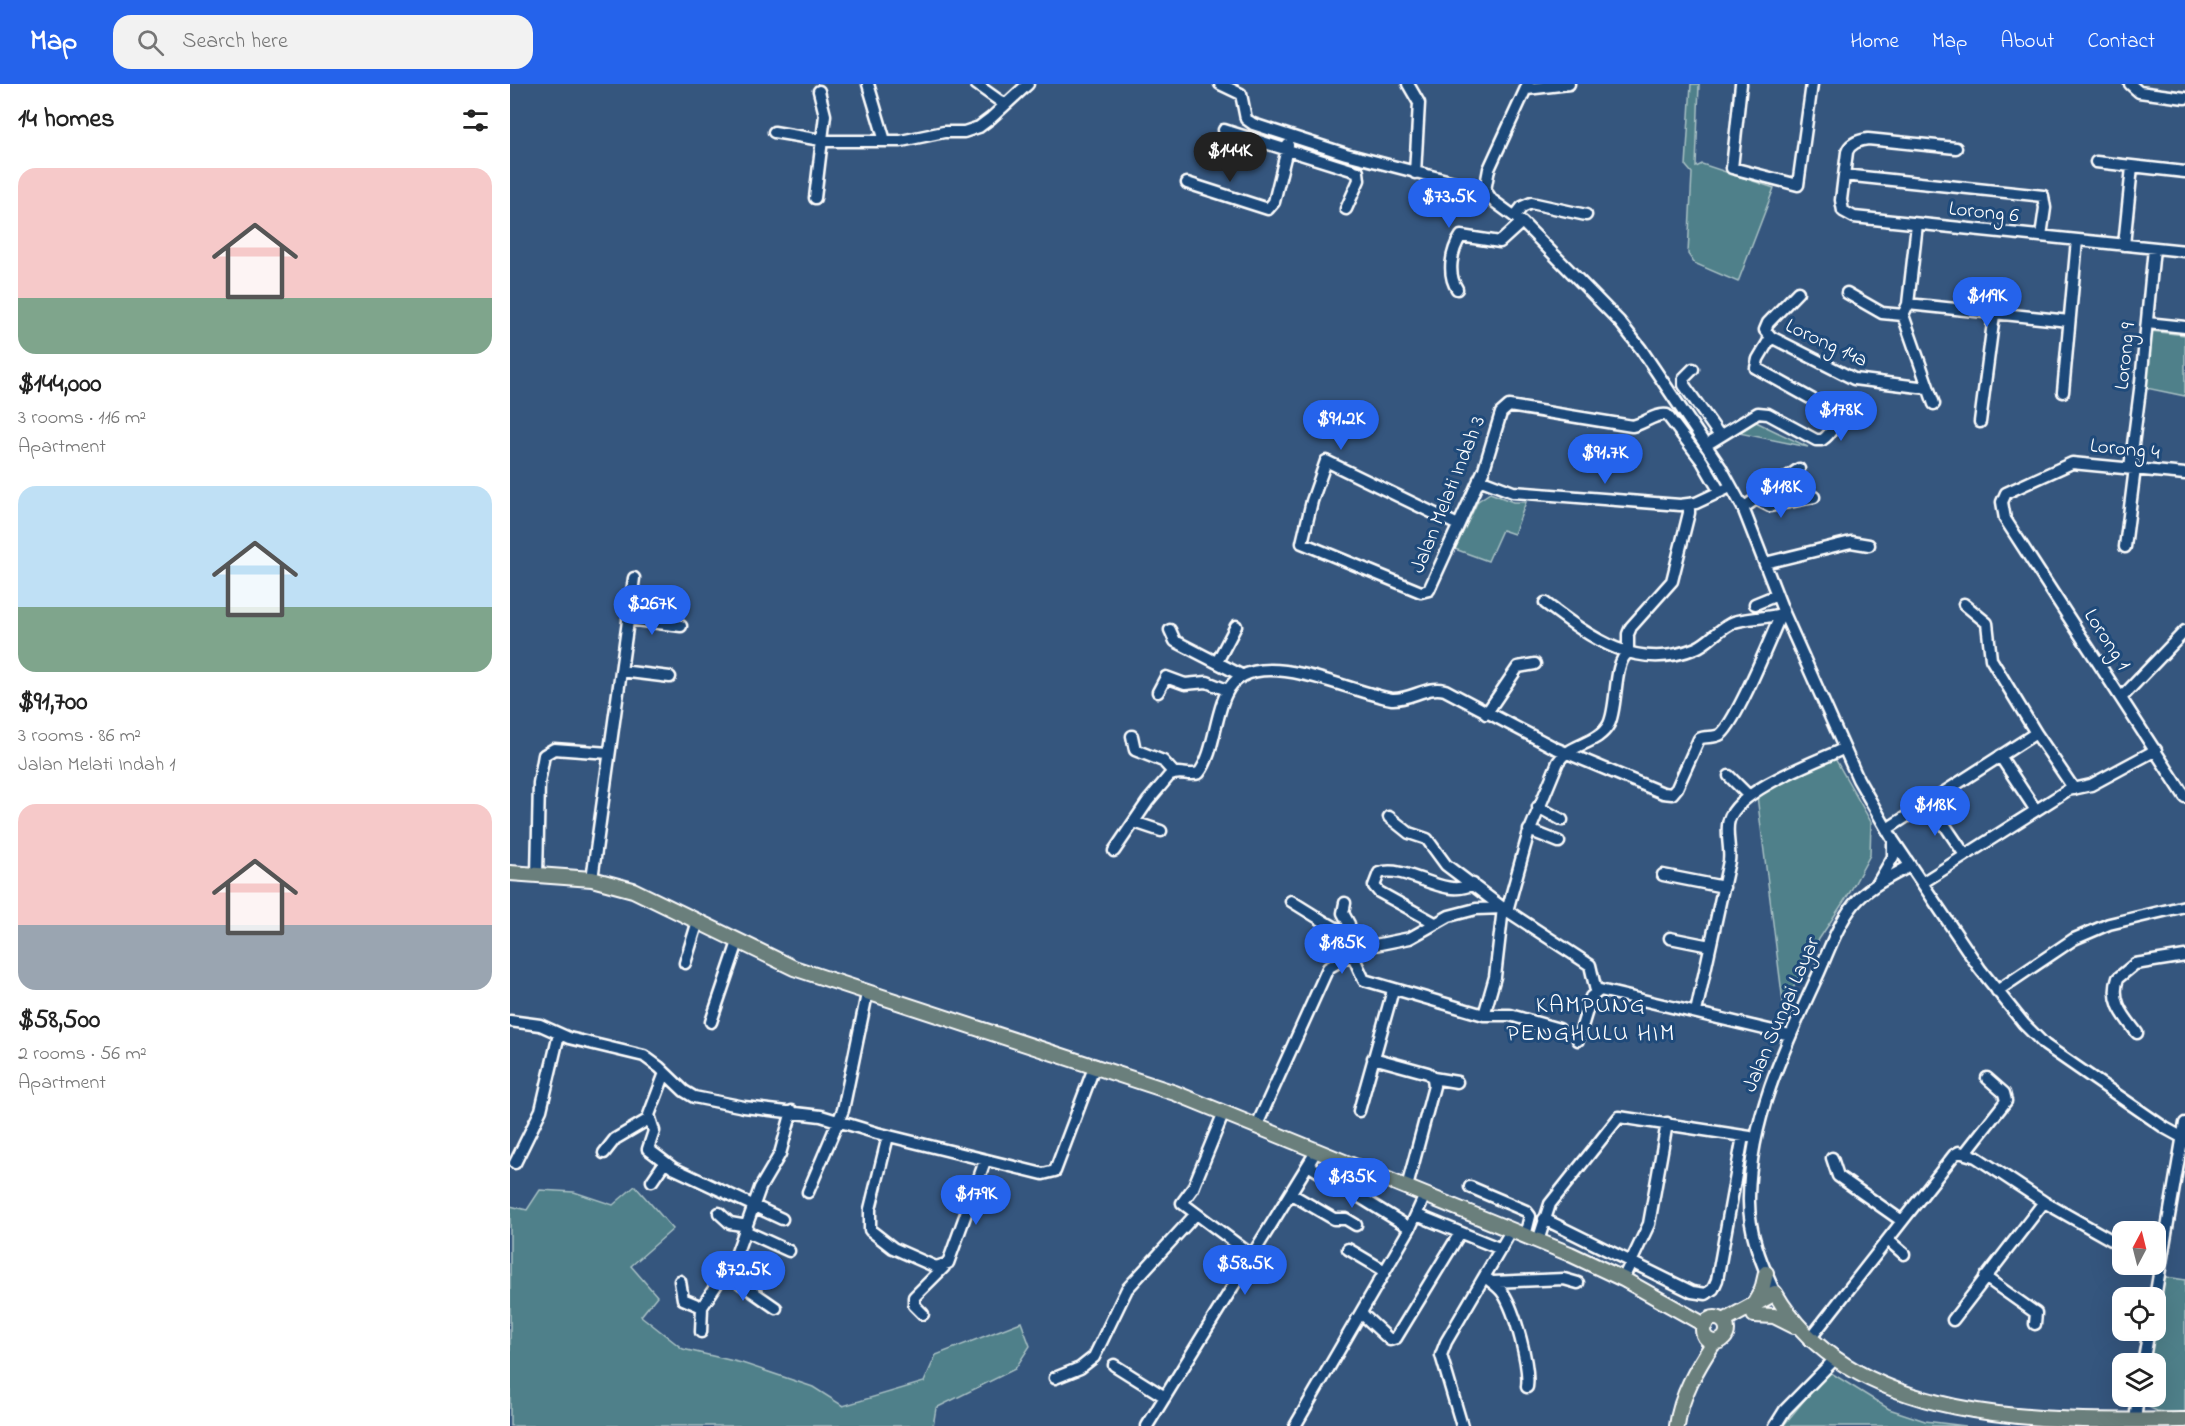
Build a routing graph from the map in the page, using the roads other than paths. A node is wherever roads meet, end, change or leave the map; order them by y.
1 (868, 84) edge
2 (976, 84) edge
3 (1028, 84) edge
4 (1220, 84) edge
5 (1408, 84) edge
6 (1569, 84) edge
7 (1742, 84) edge
8 (1812, 84) edge
9 (2130, 84) edge
10 (1528, 87) edge
11 (819, 91) dead end
12 (2185, 98) edge
13 (1004, 104) junction
14 (1224, 130) dead end
15 (774, 132) dead end
16 (1290, 137) junction
17 (822, 141) junction
18 (885, 141) junction
19 (1328, 148) junction
20 (1956, 148) dead end
21 (1287, 151) junction
22 (1346, 154) junction
23 (1324, 162) junction
24 (2096, 162) dead end
25 (2132, 166) junction
26 (1342, 168) junction
27 (2185, 172) edge
28 (1415, 173) junction
29 (1844, 175) junction
30 (1187, 183) dead end
31 (1485, 190) junction
32 (815, 198) dead end
33 (1346, 209) dead end
34 (1586, 215) dead end
35 (1519, 219) junction
36 (1917, 224) junction
37 (2041, 237) junction
38 (2077, 240) junction
39 (2124, 245) junction
40 (2154, 248) junction
41 (2185, 251) edge
42 (1457, 289) dead end
43 (1798, 292) dead end
44 (1847, 293) dead end
45 (1908, 304) junction
46 (1903, 315) junction
47 (1994, 315) junction
48 (2069, 321) junction
49 (2147, 323) junction
50 (2185, 327) edge
51 (1771, 338) junction
52 (1693, 369) dead end
53 (1928, 388) junction
54 (2063, 392) dead end
55 (1934, 404) dead end
56 (1980, 422) dead end
57 (1720, 436) junction
58 (1706, 445) junction
59 (1799, 468) dead end
60 (2133, 468) junction
61 (2185, 474) edge
62 (1479, 479) junction
63 (1732, 487) junction
64 (1720, 492) junction
65 (1814, 497) dead end
66 (1758, 500) junction
67 (2002, 502) joint
68 (1689, 504) junction
69 (1743, 508) junction
70 (1458, 525) junction
71 (1869, 545) dead end
72 (2125, 547) dead end
73 (1765, 563) junction
74 (634, 578) dead end
75 (1777, 595) junction
76 (1545, 603) dead end
77 (1755, 604) dead end
78 (1964, 604) dead end
79 (1783, 614) junction
80 (628, 618) junction
81 (681, 626) dead end
82 (1236, 626) dead end
83 (1170, 630) dead end
84 (2185, 631) edge
85 (1628, 653) junction
86 (1217, 662) junction
87 (1535, 664) dead end
88 (621, 671) junction
89 (1241, 675) junction
90 (670, 677) dead end
91 (1227, 690) junction
92 (1158, 692) dead end
93 (2122, 697) junction
94 (1486, 714) junction
95 (2036, 733) junction
96 (1132, 736) dead end
97 (1843, 749) junction
98 (2156, 750) junction
99 (609, 753) junction
100 (1565, 753) junction
101 (2000, 756) junction
102 (1174, 773) junction
103 (1729, 776) dead end
104 (2074, 789) junction
105 (1749, 796) junction
106 (2185, 797) edge
107 (1929, 802) junction
108 (1538, 807) junction
109 (2035, 809) junction
110 (1389, 817) dead end
111 (1562, 820) dead end
112 (1134, 822) junction
113 (1887, 829) junction
114 (1529, 830) junction
115 (1161, 831) dead end
116 (1893, 840) junction
117 (1559, 842) dead end
118 (1114, 851) dead end
119 (1965, 855) junction
120 (1910, 866) junction
121 (510, 873) edge
122 (537, 875) junction
123 (1663, 875) dead end
124 (592, 879) junction
125 (1922, 883) junction
126 (1473, 884) junction
127 (1877, 884) junction
128 (1724, 887) junction
129 (1291, 901) dead end
130 (1345, 903) dead end
131 (2185, 906) edge
132 (1505, 910) junction
133 (698, 921) junction
134 (1435, 923) junction
135 (1328, 924) junction
136 (1348, 935) junction
137 (1670, 938) dead end
138 (738, 942) junction
139 (1710, 946) junction
140 (1347, 953) junction
141 (2185, 956) edge
142 (685, 963) dead end
143 (1393, 990) junction
144 (1596, 991) junction
145 (1997, 992) junction
146 (867, 994) junction
147 (1696, 1012) junction
148 (1484, 1015) junction
149 (510, 1021) edge
150 (711, 1022) dead end
151 (1559, 1029) dead end
152 (2137, 1033) dead end
153 (559, 1034) junction
154 (1790, 1035) junction
155 (1578, 1040) dead end
156 (1373, 1058) junction
157 (1095, 1065) junction
158 (665, 1073) junction
159 (1433, 1078) junction
160 (1987, 1078) dead end
161 (1457, 1082) dead end
162 (792, 1111) junction
163 (1359, 1111) dead end
164 (1224, 1112) junction
165 (649, 1119) junction
166 (838, 1121) junction
167 (1667, 1123) junction
168 (2185, 1123) edge
169 (1257, 1125) junction
170 (888, 1136) junction
171 (1743, 1136) junction
172 (1756, 1139) junction
173 (2184, 1139) edge
174 (1317, 1150) junction
175 (1966, 1152) junction
176 (604, 1153) dead end
177 (1832, 1158) dead end
178 (985, 1161) junction
179 (665, 1162) junction
180 (515, 1163) dead end
181 (1308, 1165) junction
182 (652, 1180) dead end
183 (1407, 1187) junction
184 (1470, 1187) dead end
185 (808, 1191) dead end
186 (1291, 1194) junction
187 (1425, 1195) junction
188 (2044, 1202) junction
189 (753, 1207) junction
190 (1191, 1212) junction
191 (719, 1214) dead end
192 (1417, 1215) junction
193 (782, 1219) dead end
194 (1544, 1219) junction
195 (1902, 1221) junction
196 (1356, 1225) dead end
197 (2166, 1226) edge
198 (746, 1228) junction
199 (1410, 1228) junction
200 (1512, 1230) junction
201 (1460, 1233) junction
202 (1532, 1238) junction
203 (1888, 1240) junction
204 (2112, 1240) edge
205 (1348, 1249) dead end
206 (1501, 1249) junction
207 (789, 1251) dead end
208 (1904, 1254) dead end
209 (1253, 1256) junction
210 (1631, 1262) junction
211 (944, 1267) junction
212 (1385, 1271) junction
213 (726, 1273) junction
214 (1766, 1273) junction
215 (1985, 1277) junction
216 (1623, 1279) junction
217 (1489, 1280) junction
218 (680, 1281) dead end
219 (1578, 1283) dead end
220 (1777, 1297) junction
221 (702, 1307) junction
222 (776, 1308) dead end
223 (1753, 1310) junction
224 (923, 1314) dead end
225 (1362, 1314) junction
226 (1953, 1320) dead end
227 (2035, 1324) dead end
228 (1705, 1325) junction
229 (1726, 1326) junction
230 (1798, 1329) junction
231 (701, 1332) dead end
232 (1809, 1340) junction
233 (1714, 1342) junction
234 (1833, 1361) junction
235 (1114, 1365) dead end
236 (1055, 1378) dead end
237 (1527, 1387) dead end
238 (1165, 1397) junction
239 (2137, 1407) edge
240 (2185, 1420) edge
241 (2135, 1421) junction
242 (1148, 1426) edge
243 (1295, 1426) edge
244 (1462, 1426) edge
245 (1677, 1426) edge
246 (1775, 1426) edge

1 - 18 street
2 - 13 street
3 - 13 street
4 - 16 street
5 - 28 street
6 - 10 street
7 - 8 street
9 - 12 street
10 - 31 street
11 - 17 street
13 - 18 street
14 - 21 street
15 - 17 street
16 - 19 street
16 - 21 street
17 - 18 street
17 - 32 street
19 - 22 street
19 - 23 street
20 - 29 street, Lorong 6
21 - 23 street
21 - 30 street
22 - 26 street
22 - 28 street
23 - 26 street
24 - 25 street
25 - 27 street
25 - 39 street
26 - 33 street
28 - 31 street
29 - 36 street, Lorong 6
29 - 37 street
31 - 35 street
34 - 35 street
35 - 42 street
35 - 58 street
36 - 37 street, Lorong 6
36 - 45 street
37 - 38 street, Lorong 6
38 - 39 street, Lorong 6
38 - 48 street
39 - 40 street, Lorong 6
40 - 41 street, Lorong 6
40 - 49 street, Lorong 9
43 - 51 street, Lorong 14a
44 - 46 street
45 - 46 street
45 - 47 street
46 - 53 street
47 - 48 street
47 - 56 street
48 - 54 street
49 - 50 street
49 - 60 street, Lorong 9
51 - 53 street, Lorong 14a
51 - 57 street
52 - 57 street
53 - 55 street
57 - 58 street
58 - 63 street
59 - 66 street
60 - 61 street, Lorong 4
60 - 67 street, Lorong 4
60 - 72 street, Lorong 9
62 - 64 street, Jalan Melati Indah 3
62 - 68 street
62 - 70 street, Jalan Melati Indah 3
63 - 64 street
63 - 69 street
64 - 68 street
65 - 66 street
66 - 69 street
67 - 93 street, Lorong 1
68 - 85 street
69 - 73 street
70 - 70 street, Jalan Melati Indah 3
71 - 73 street
73 - 75 street
74 - 80 street
75 - 77 street
75 - 79 street
76 - 85 street
78 - 95 street
79 - 85 street
79 - 97 street
79 - 100 street
80 - 81 street
80 - 88 street
82 - 86 street
83 - 86 street
84 - 93 street
85 - 100 street
86 - 89 street
87 - 94 street
88 - 90 street
88 - 99 street
89 - 91 street
89 - 94 street
91 - 92 street
91 - 102 street
93 - 98 street, Lorong 1
94 - 100 street
95 - 101 street
95 - 104 street
96 - 102 street
97 - 105 street
97 - 113 street
98 - 104 street
98 - 106 street, Lorong 1
99 - 122 street
99 - 124 street
100 - 108 street
101 - 107 street
101 - 109 street
102 - 112 street
103 - 105 street
104 - 109 street
105 - 128 street
107 - 113 street
107 - 119 street
108 - 111 street
108 - 114 street
109 - 119 street
110 - 126 street
112 - 115 street
112 - 118 street
113 - 116 street
114 - 117 street
114 - 132 street
116 - 120 street
116 - 127 street
119 - 125 street
120 - 125 street
120 - 127 street, Jalan Sungai Layar
121 - 122 main road
122 - 124 main road
123 - 128 street
124 - 133 main road
125 - 145 street
126 - 132 street
126 - 134 street
127 - 154 street, Jalan Sungai Layar
128 - 139 street
129 - 135 street
130 - 136 street
131 - 145 street
132 - 134 street
132 - 144 street
132 - 148 street
133 - 138 main road
133 - 142 street
134 - 140 street
135 - 136 street
135 - 140 street
136 - 140 street
137 - 139 street
138 - 146 main road
138 - 150 street
139 - 147 street
140 - 143 street
140 - 169 street
141 - 152 street
143 - 148 street
143 - 156 street
144 - 147 street
144 - 155 street
145 - 173 street
146 - 157 main road
146 - 166 street
147 - 154 street
148 - 151 street
149 - 153 street
153 - 158 street
153 - 180 street
154 - 172 street, Jalan Sungai Layar
156 - 159 street
156 - 163 street
157 - 164 main road
157 - 178 street
158 - 162 street
158 - 165 street
159 - 161 street
159 - 183 street
160 - 175 street
162 - 166 street
162 - 189 street
164 - 169 main road
164 - 190 street
165 - 176 street
165 - 179 street
166 - 170 street
166 - 185 street
167 - 171 street
167 - 194 street
167 - 210 street
168 - 173 street
169 - 174 main road
170 - 178 street
170 - 211 street
171 - 172 street
171 - 210 street
172 - 214 street, Jalan Sungai Layar
173 - 197 street
174 - 181 street
174 - 183 main road
175 - 188 street
175 - 195 street
177 - 195 street
178 - 211 street
179 - 182 street
179 - 189 street
181 - 186 street
181 - 199 street
183 - 187 main road
184 - 202 street
186 - 196 street
186 - 209 street
187 - 192 street
187 - 200 main road
188 - 204 street
188 - 215 street
189 - 193 street
189 - 198 street
190 - 209 street
190 - 236 street
191 - 198 street
192 - 199 street
192 - 201 street
194 - 202 street
194 - 210 street
195 - 203 street
198 - 207 street
198 - 213 street
199 - 212 street
200 - 202 main road
200 - 206 street
201 - 206 street
201 - 225 street
202 - 216 main road
203 - 208 street
203 - 232 street
205 - 212 street
206 - 217 street
209 - 238 street
210 - 216 street
211 - 224 street
212 - 225 street
213 - 221 street
213 - 222 street
214 - 220 street, Jalan Sungai Layar
214 - 223 main road
215 - 226 street
215 - 227 street
216 - 228 main road
217 - 219 street
217 - 237 street
217 - 244 street
218 - 221 street
220 - 223 main road
220 - 230 main road, Jalan Sungai Layar
221 - 231 street
223 - 229 main road
223 - 230 main road
225 - 243 street
228 - 229 main road
228 - 233 main road
229 - 233 main road
230 - 232 main road, Jalan Sungai Layar
232 - 234 main road, Jalan Sungai Layar
233 - 245 main road
234 - 241 main road, Jalan Sungai Layar
234 - 246 street
235 - 238 street
238 - 242 street
239 - 241 street
240 - 241 main road, Jalan Sungai Layar

